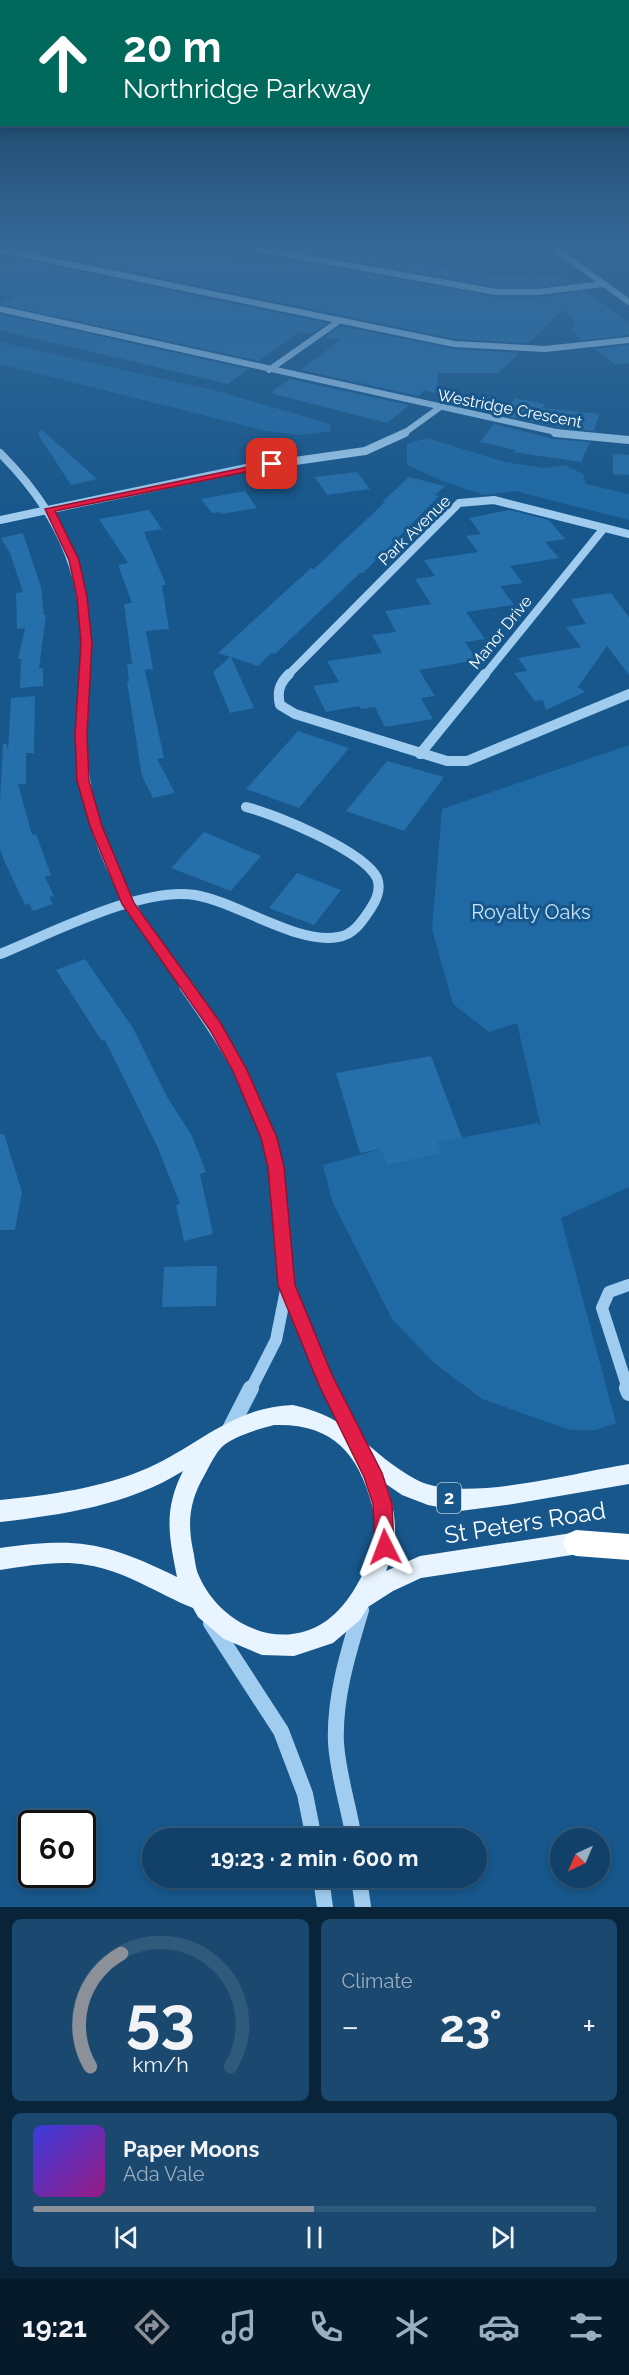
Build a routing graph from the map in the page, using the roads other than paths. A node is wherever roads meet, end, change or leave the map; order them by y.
1 (115, 335) edge
2 (319, 335) edge
3 (409, 335) edge
4 (629, 340) edge
5 (269, 370) junction
6 (439, 408) junction
7 (629, 440) edge
8 (0, 453) edge
9 (49, 509) junction
10 (0, 520) edge
11 (604, 528) junction
12 (629, 534) edge
13 (629, 694) edge
14 (420, 754) junction
15 (246, 807) dead end
16 (128, 904) junction
17 (0, 954) edge
18 (287, 1285) junction
19 (629, 1285) edge
20 (629, 1393) edge
21 (229, 1431) junction
22 (359, 1447) junction
23 (629, 1474) edge
24 (0, 1511) edge
25 (629, 1534) edge
26 (576, 1543) junction
27 (629, 1547) edge
28 (0, 1558) edge
29 (365, 1597) junction
30 (197, 1599) junction
31 (312, 1828) edge
32 (352, 1828) edge
33 (322, 1888) edge
34 (360, 1888) edge
35 (325, 1907) edge
36 (363, 1907) edge

1 - 5 street, Westridge Crescent
2 - 5 street
3 - 4 street
5 - 6 street, Westridge Crescent
6 - 7 street, Westridge Crescent
6 - 9 street
8 - 9 street
9 - 10 street
9 - 16 street
11 - 12 street, Park Avenue
11 - 14 street, Manor Drive
11 - 14 street, Park Avenue
13 - 14 street
15 - 16 street
16 - 17 street
16 - 18 street
18 - 21 street
18 - 22 street
19 - 20 street
21 - 22 main road, St Peters Road
21 - 24 main road
21 - 30 main road
22 - 23 main road, St Peters Road / 2
22 - 29 main road
25 - 26 main road, St Peters Road
26 - 27 highway
26 - 29 main road, St Peters Road
28 - 30 main road
29 - 30 main road
29 - 32 street
30 - 31 street
33 - 35 street
34 - 36 street

